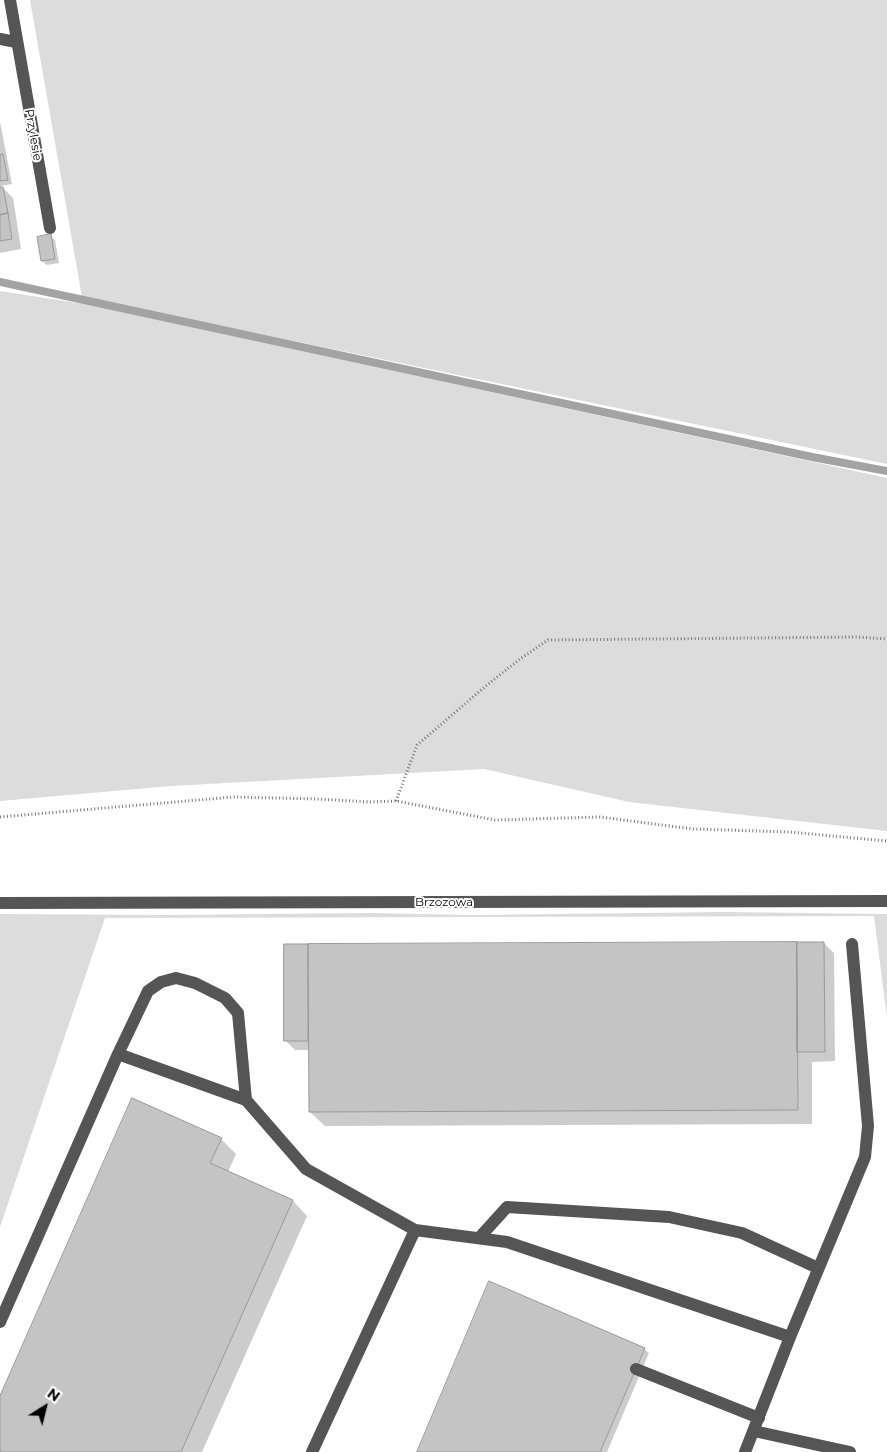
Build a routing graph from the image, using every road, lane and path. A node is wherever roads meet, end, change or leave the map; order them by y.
1 (10, 0) edge
2 (0, 39) edge
3 (16, 42) junction
4 (50, 228) dead end
5 (887, 639) edge
6 (396, 801) junction
7 (0, 817) edge
8 (887, 841) edge
9 (887, 901) edge
10 (0, 903) edge
11 (852, 944) dead end
12 (118, 1054) junction
13 (246, 1100) junction
14 (415, 1230) junction
15 (479, 1238) junction
16 (818, 1268) junction
17 (0, 1322) edge
18 (790, 1337) junction
19 (636, 1369) dead end
20 (759, 1418) junction
21 (754, 1431) junction
22 (312, 1452) edge
23 (745, 1452) edge
24 (850, 1452) edge

1 - 3 street, Przylesie
2 - 3 street
3 - 4 street, Przylesie
5 - 6 path
6 - 7 path
6 - 8 path
9 - 10 street, Brzozowa
11 - 16 street
12 - 13 street
12 - 13 street
12 - 17 street
13 - 14 street
14 - 15 street
14 - 22 street
15 - 16 street
15 - 18 street
16 - 18 street
18 - 20 street
19 - 20 street
20 - 21 street
21 - 23 street
21 - 24 street

